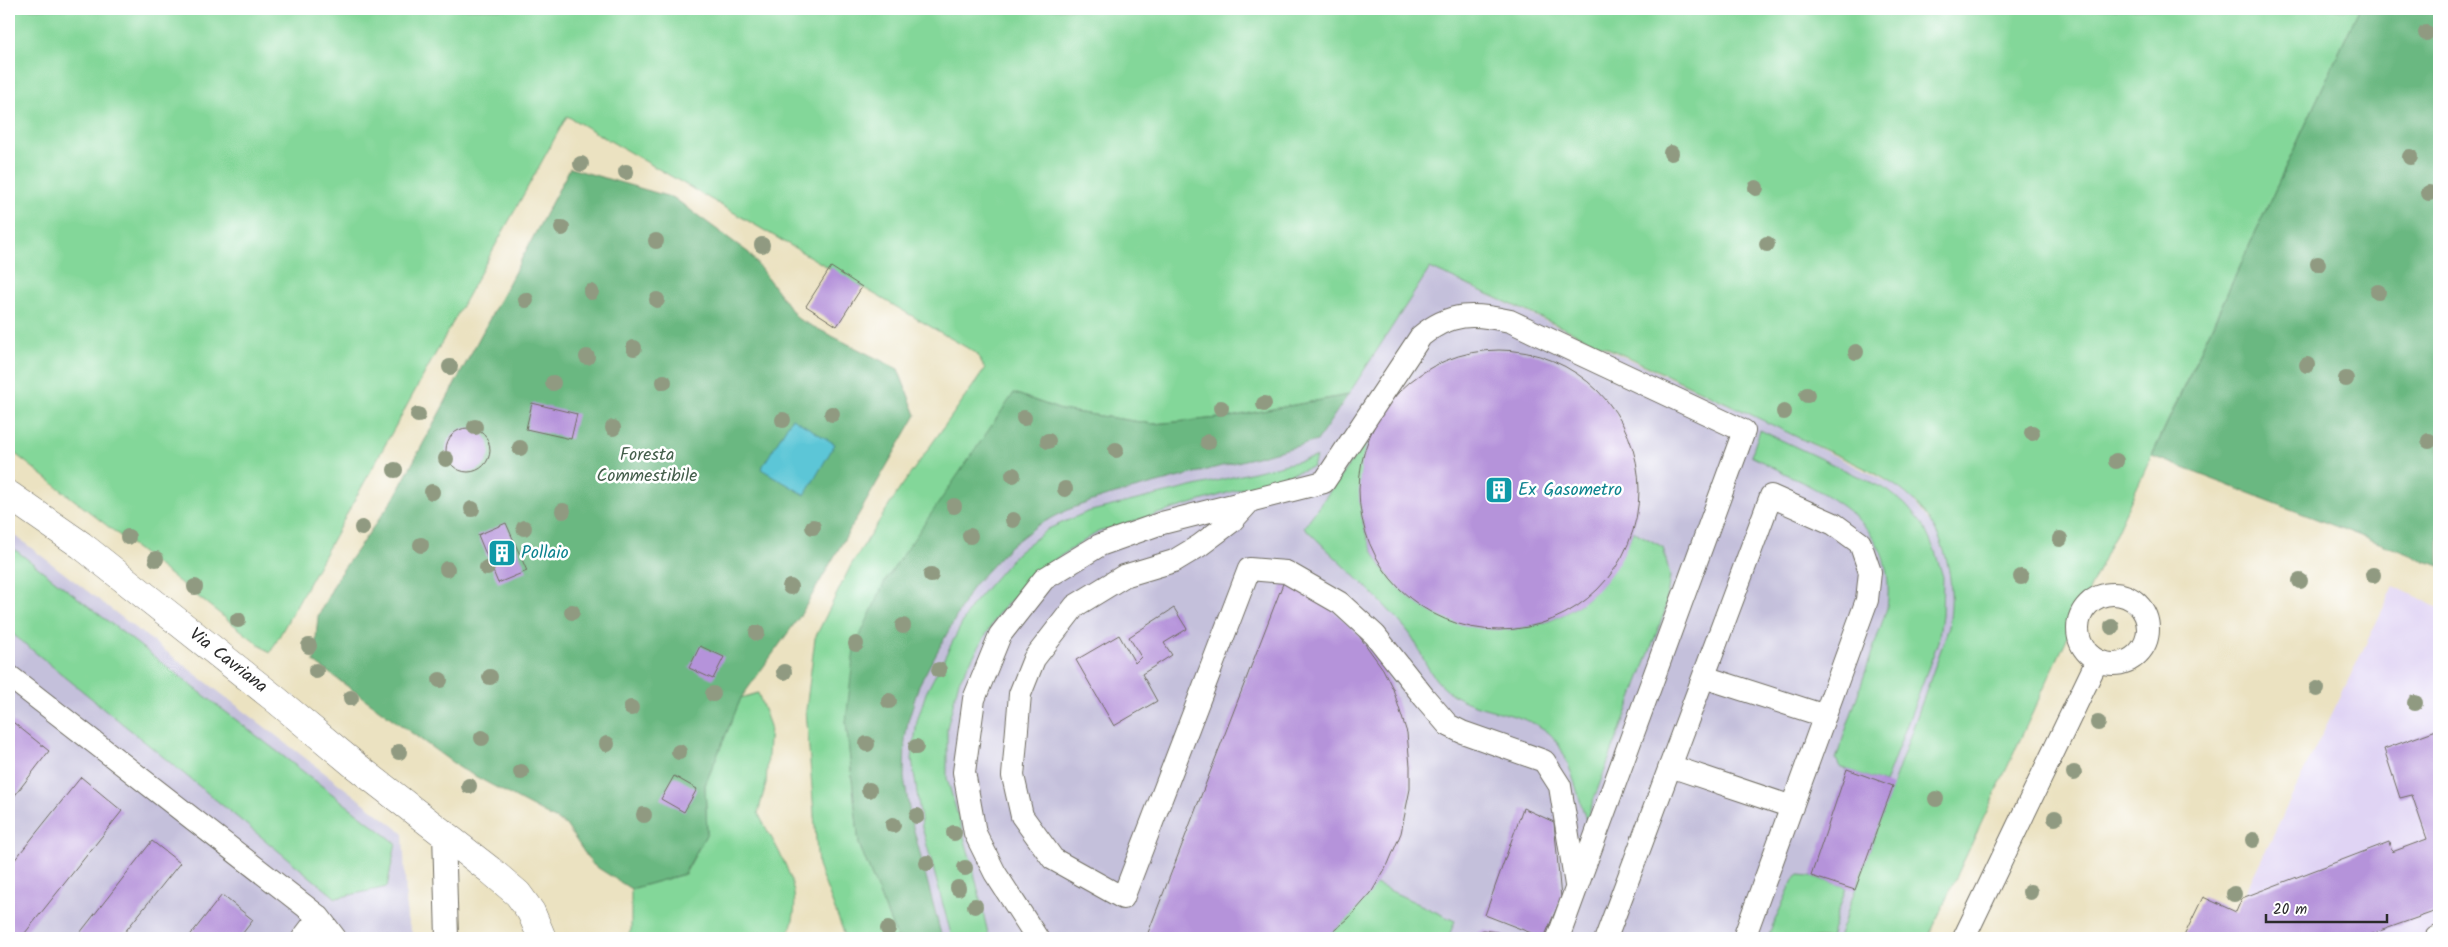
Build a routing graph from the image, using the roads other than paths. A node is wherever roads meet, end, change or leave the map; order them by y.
1 (9, 494) edge
2 (1251, 500) junction
3 (2097, 661) dead end
4 (9, 676) edge
5 (1704, 677) junction
6 (1825, 716) junction
7 (1670, 766) junction
8 (1792, 806) junction
9 (444, 832) junction
10 (1576, 887) junction
11 (319, 917) junction
12 (303, 938) edge
13 (335, 938) edge
14 (447, 938) edge
15 (542, 938) edge
16 (1037, 938) edge
17 (1558, 938) edge
18 (1606, 938) edge
19 (1744, 938) edge
20 (1964, 938) edge

1 - 9 street, Via Cavriana
2 - 10 lane
2 - 10 lane
2 - 16 lane
3 - 20 lane
4 - 11 lane
5 - 6 lane
5 - 6 lane
5 - 7 lane
6 - 8 lane
7 - 8 lane
7 - 18 lane
8 - 19 lane
9 - 14 lane
9 - 15 street, Via Cavriana
10 - 17 lane
11 - 12 lane
11 - 13 lane

